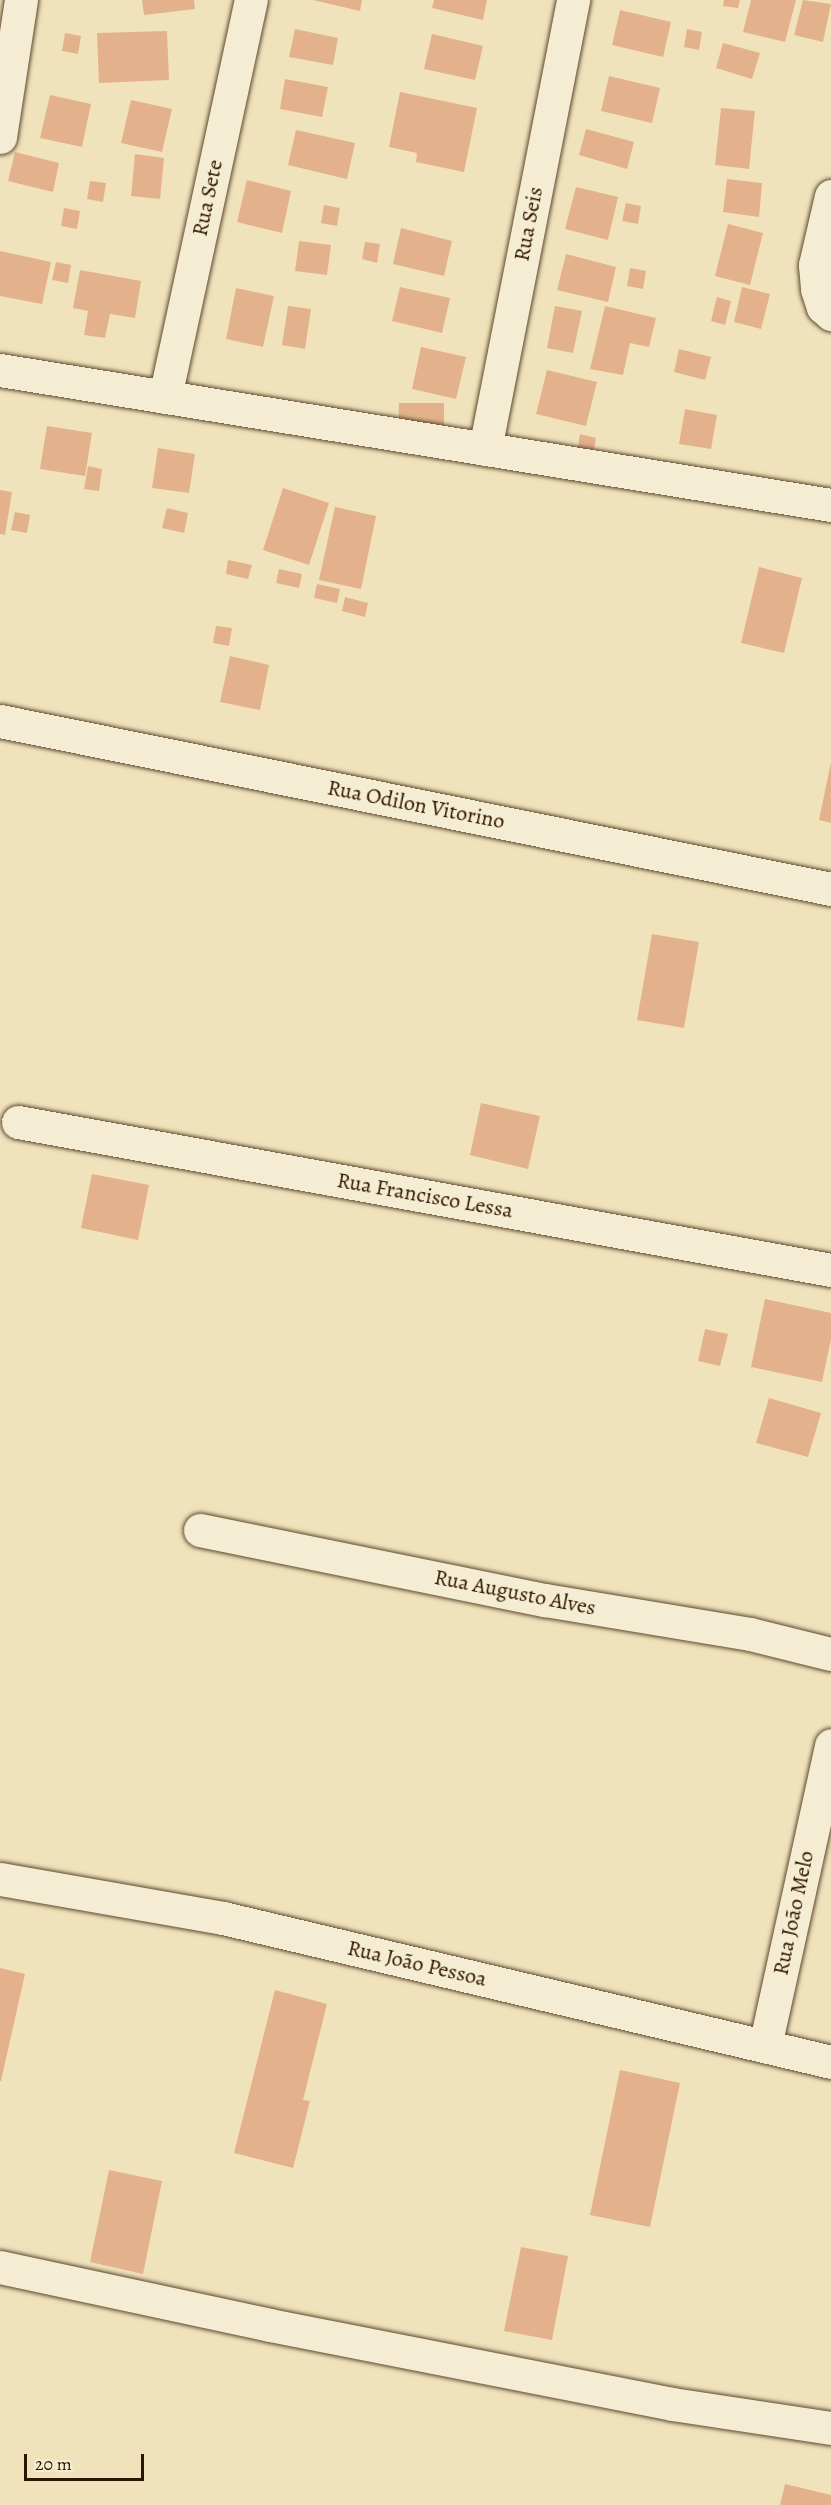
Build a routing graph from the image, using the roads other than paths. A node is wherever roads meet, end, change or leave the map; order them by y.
1 (21, 0) edge
2 (250, 0) edge
3 (573, 0) edge
4 (0, 137) edge
5 (831, 196) edge
6 (831, 314) edge
7 (0, 370) edge
8 (165, 397) junction
9 (485, 449) junction
10 (831, 505) edge
11 (0, 721) edge
12 (831, 889) edge
13 (18, 1122) dead end
14 (831, 1270) edge
15 (200, 1530) dead end
16 (831, 1654) edge
17 (831, 1745) edge
18 (0, 1879) edge
19 (765, 2046) junction
20 (831, 2062) edge
21 (0, 2267) edge
22 (831, 2428) edge

1 - 4 street
2 - 8 street, Rua Sete
3 - 9 street, Rua Seis
5 - 6 street
7 - 8 street
8 - 9 street
9 - 10 street
11 - 12 street, Rua Odilon Vitorino
13 - 14 street, Rua Francisco Lessa
15 - 16 street, Rua Augusto Alves
17 - 19 street, Rua João Melo
18 - 19 street, Rua João Pessoa
19 - 20 street, Rua João Pessoa
21 - 22 street

